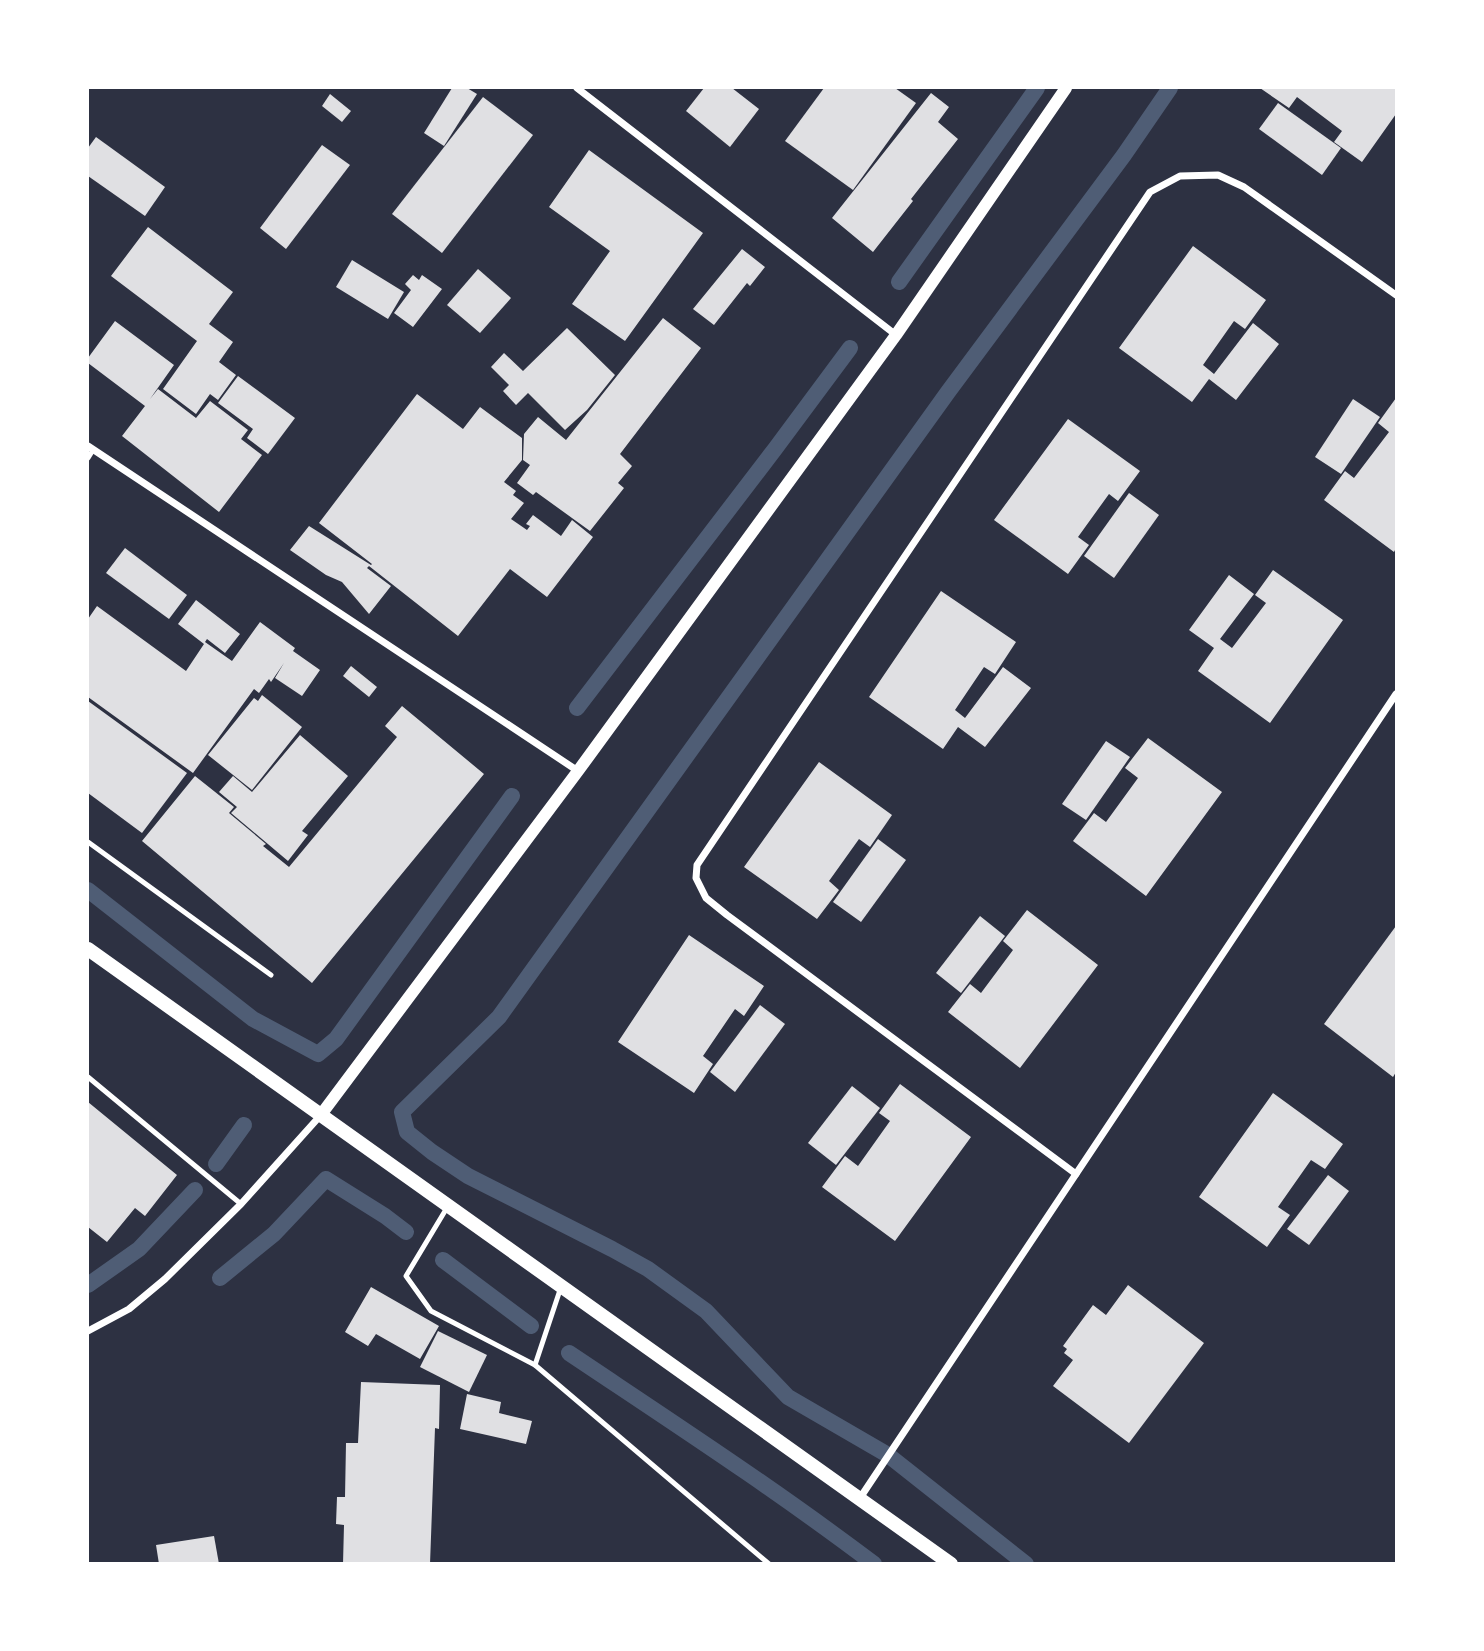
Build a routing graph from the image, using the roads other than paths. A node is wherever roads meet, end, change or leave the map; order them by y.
1 (577, 88) edge
2 (1066, 88) edge
3 (1396, 295) edge
4 (895, 335) junction
5 (90, 448) edge
6 (88, 458) edge
7 (1396, 694) edge
8 (578, 771) junction
9 (88, 842) edge
10 (88, 949) edge
11 (271, 975) dead end
12 (88, 1077) edge
13 (320, 1116) junction
14 (1076, 1174) junction
15 (241, 1204) junction
16 (448, 1206) junction
17 (561, 1287) junction
18 (88, 1331) edge
19 (535, 1365) junction
20 (860, 1498) junction
21 (769, 1563) edge
22 (951, 1563) edge

1 - 4 street
2 - 4 street
3 - 14 street
4 - 8 street
5 - 6 lane
5 - 8 street
7 - 14 street
8 - 13 street
9 - 11 lane
10 - 13 main road
12 - 15 lane
13 - 15 street
13 - 16 main road
14 - 20 street
15 - 18 street
16 - 17 main road
16 - 19 lane
17 - 19 lane
17 - 20 main road
19 - 21 lane
20 - 22 main road

